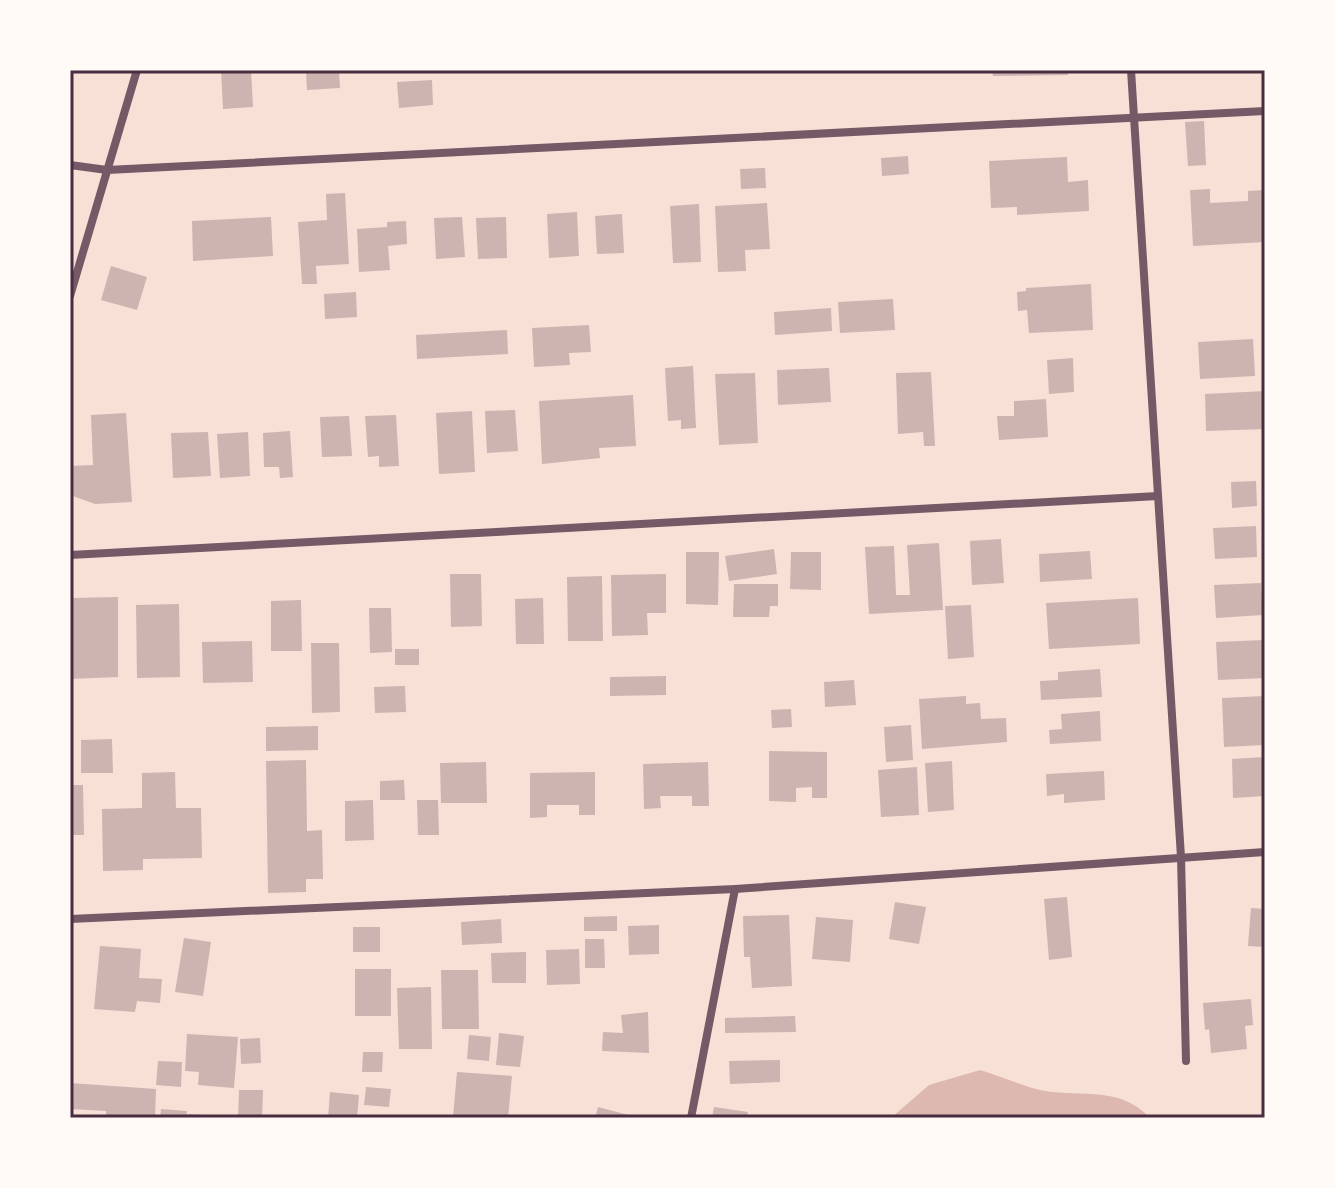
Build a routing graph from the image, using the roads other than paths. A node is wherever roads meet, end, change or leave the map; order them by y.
1 (137, 70) edge
2 (1131, 70) edge
3 (1265, 111) edge
4 (1134, 119) junction
5 (70, 165) edge
6 (107, 170) junction
7 (70, 296) edge
8 (1158, 496) junction
9 (70, 555) edge
10 (1265, 852) edge
11 (1181, 857) junction
12 (735, 889) junction
13 (70, 919) edge
14 (1186, 1061) dead end
15 (691, 1118) edge

1 - 6 street
2 - 4 street
3 - 4 street
4 - 6 street
4 - 8 street
5 - 6 street
6 - 7 street
8 - 9 street
8 - 11 street
10 - 11 street
11 - 12 street
11 - 14 street
12 - 13 street
12 - 15 street

